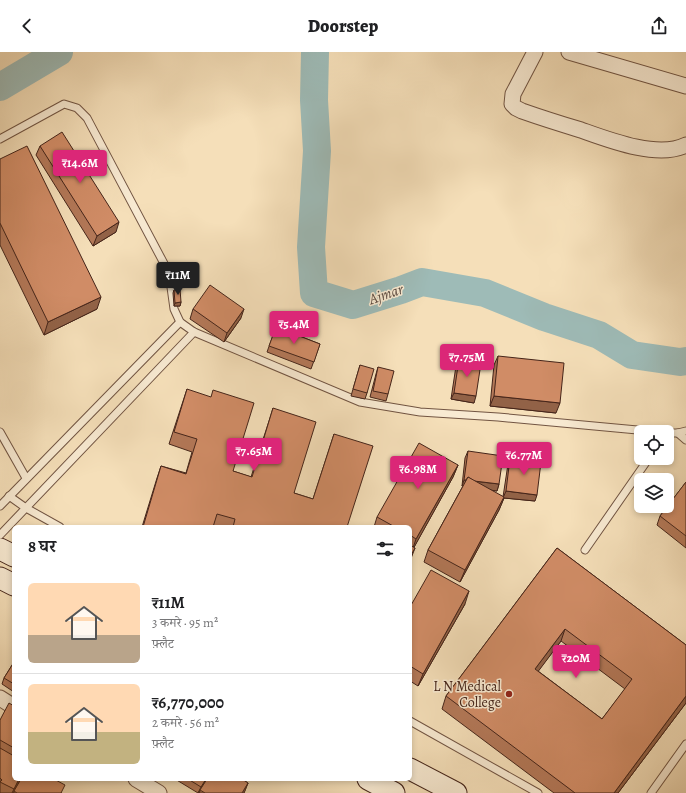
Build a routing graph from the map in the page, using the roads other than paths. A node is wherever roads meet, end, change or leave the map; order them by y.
1 (535, 52) edge
2 (569, 52) edge
3 (686, 86) edge
4 (0, 139) edge
5 (686, 145) edge
6 (180, 322) junction
7 (194, 332) junction
8 (634, 430) edge
9 (686, 431) edge
10 (0, 432) edge
11 (674, 433) edge
12 (678, 433) junction
13 (686, 440) edge
14 (644, 465) edge
15 (26, 478) junction
16 (9, 496) junction
17 (0, 506) edge
18 (26, 508) junction
19 (56, 525) edge
20 (0, 535) edge
21 (0, 549) edge
22 (585, 550) dead end
23 (12, 555) edge
24 (0, 578) edge
25 (12, 584) edge
26 (412, 722) edge
27 (686, 744) edge
28 (412, 770) edge
29 (139, 781) edge
30 (153, 792) edge
31 (456, 793) edge
32 (538, 793) edge
33 (651, 793) edge

1 - 5 street
2 - 3 street
4 - 6 lane
6 - 7 lane
6 - 15 lane
7 - 8 lane
7 - 18 lane
9 - 12 lane
10 - 15 lane
11 - 12 lane
12 - 13 lane
14 - 22 lane
15 - 16 lane
16 - 17 lane
16 - 18 lane
18 - 19 lane
18 - 20 lane
21 - 23 street
24 - 25 street
26 - 32 lane
27 - 33 lane
28 - 31 street
29 - 30 street

